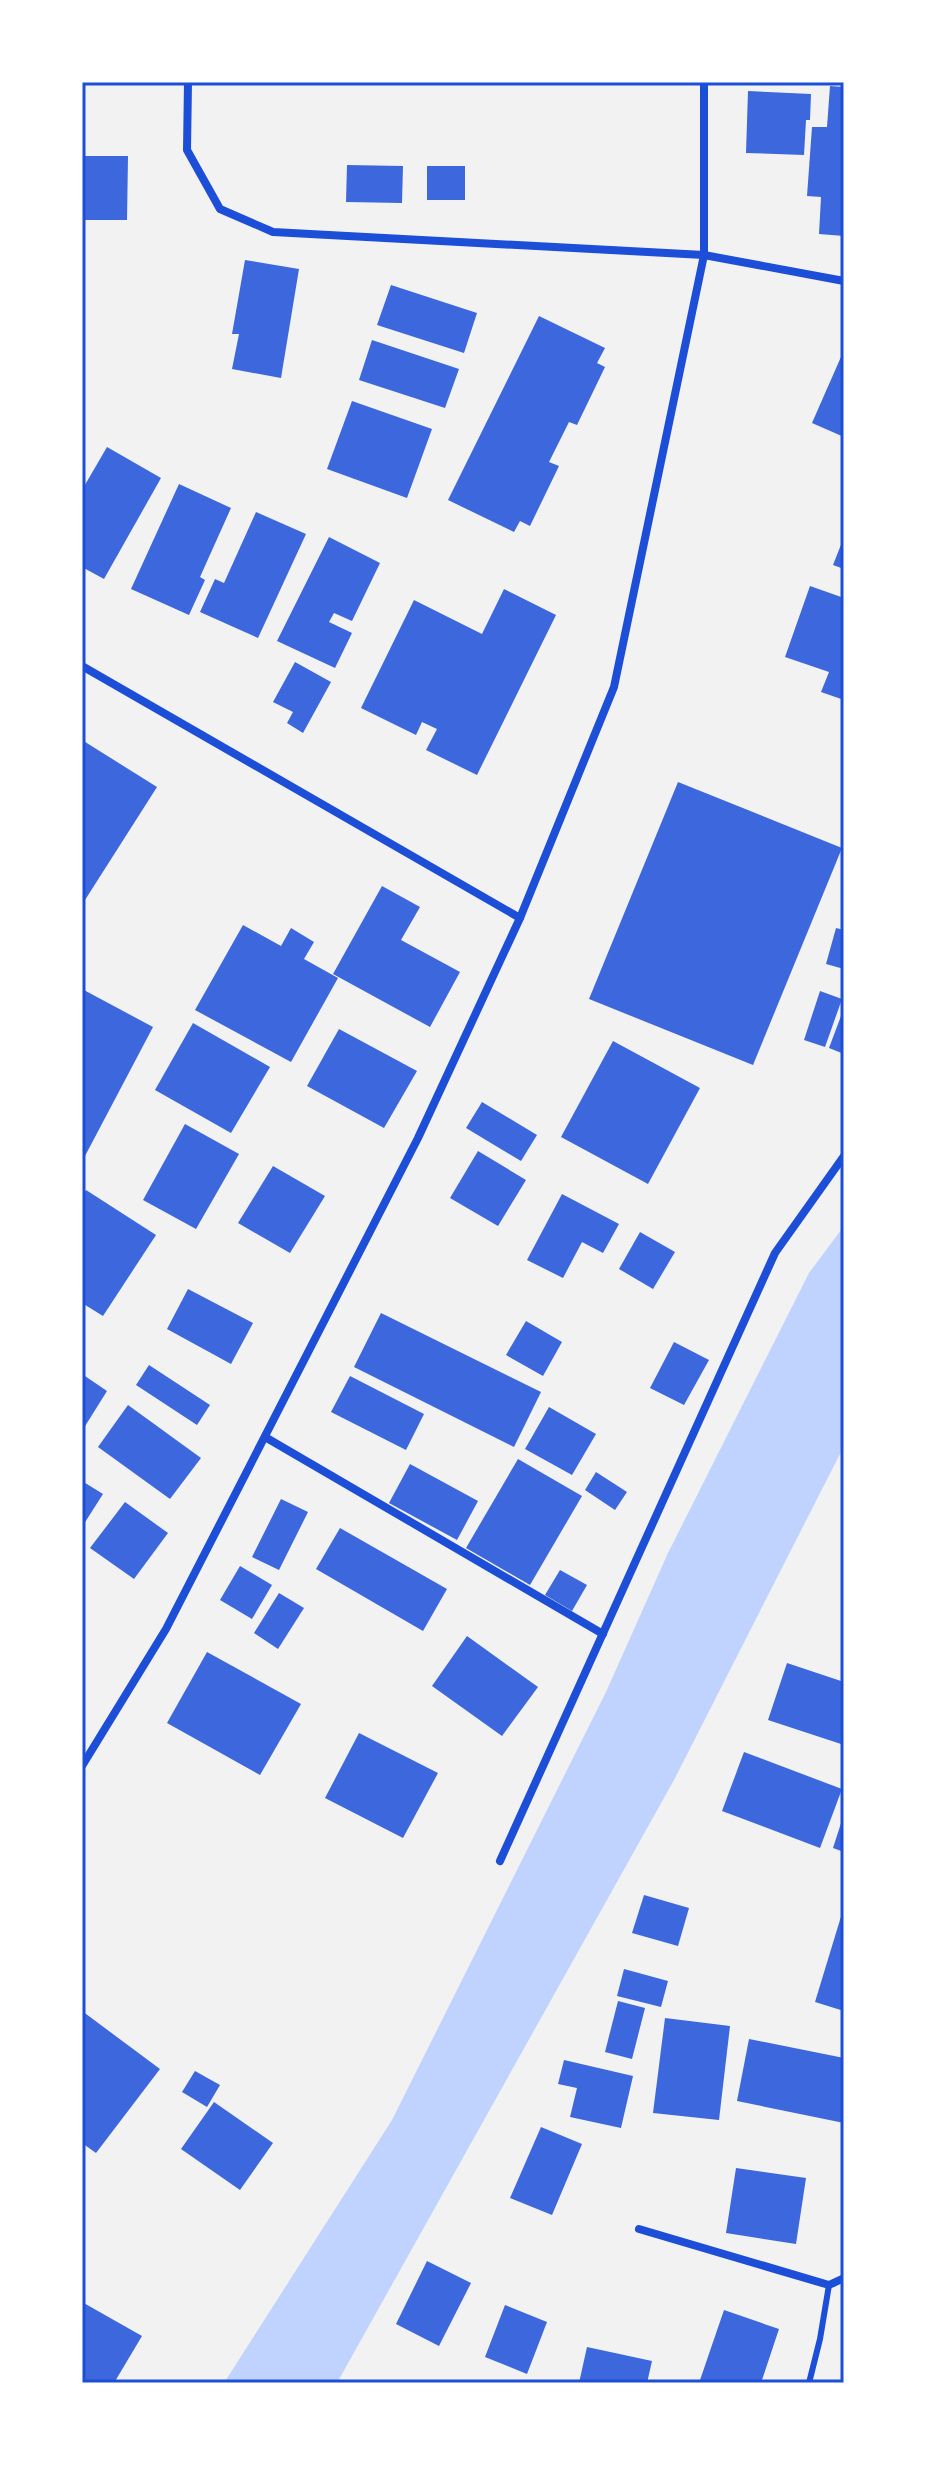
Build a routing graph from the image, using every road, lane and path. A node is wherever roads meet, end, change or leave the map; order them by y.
1 (188, 82) edge
2 (704, 82) edge
3 (704, 255) junction
4 (844, 281) edge
5 (82, 666) edge
6 (520, 918) junction
7 (844, 1156) edge
8 (265, 1437) junction
9 (603, 1634) junction
10 (82, 1766) edge
11 (500, 1861) dead end
12 (639, 2229) dead end
13 (844, 2278) edge
14 (829, 2285) junction
15 (809, 2383) edge

1 - 3 street
2 - 3 street
3 - 4 street
3 - 6 street
5 - 6 street
6 - 8 street
7 - 9 street
8 - 9 street
8 - 10 street
9 - 11 street
12 - 14 street
13 - 14 street
14 - 15 lane

